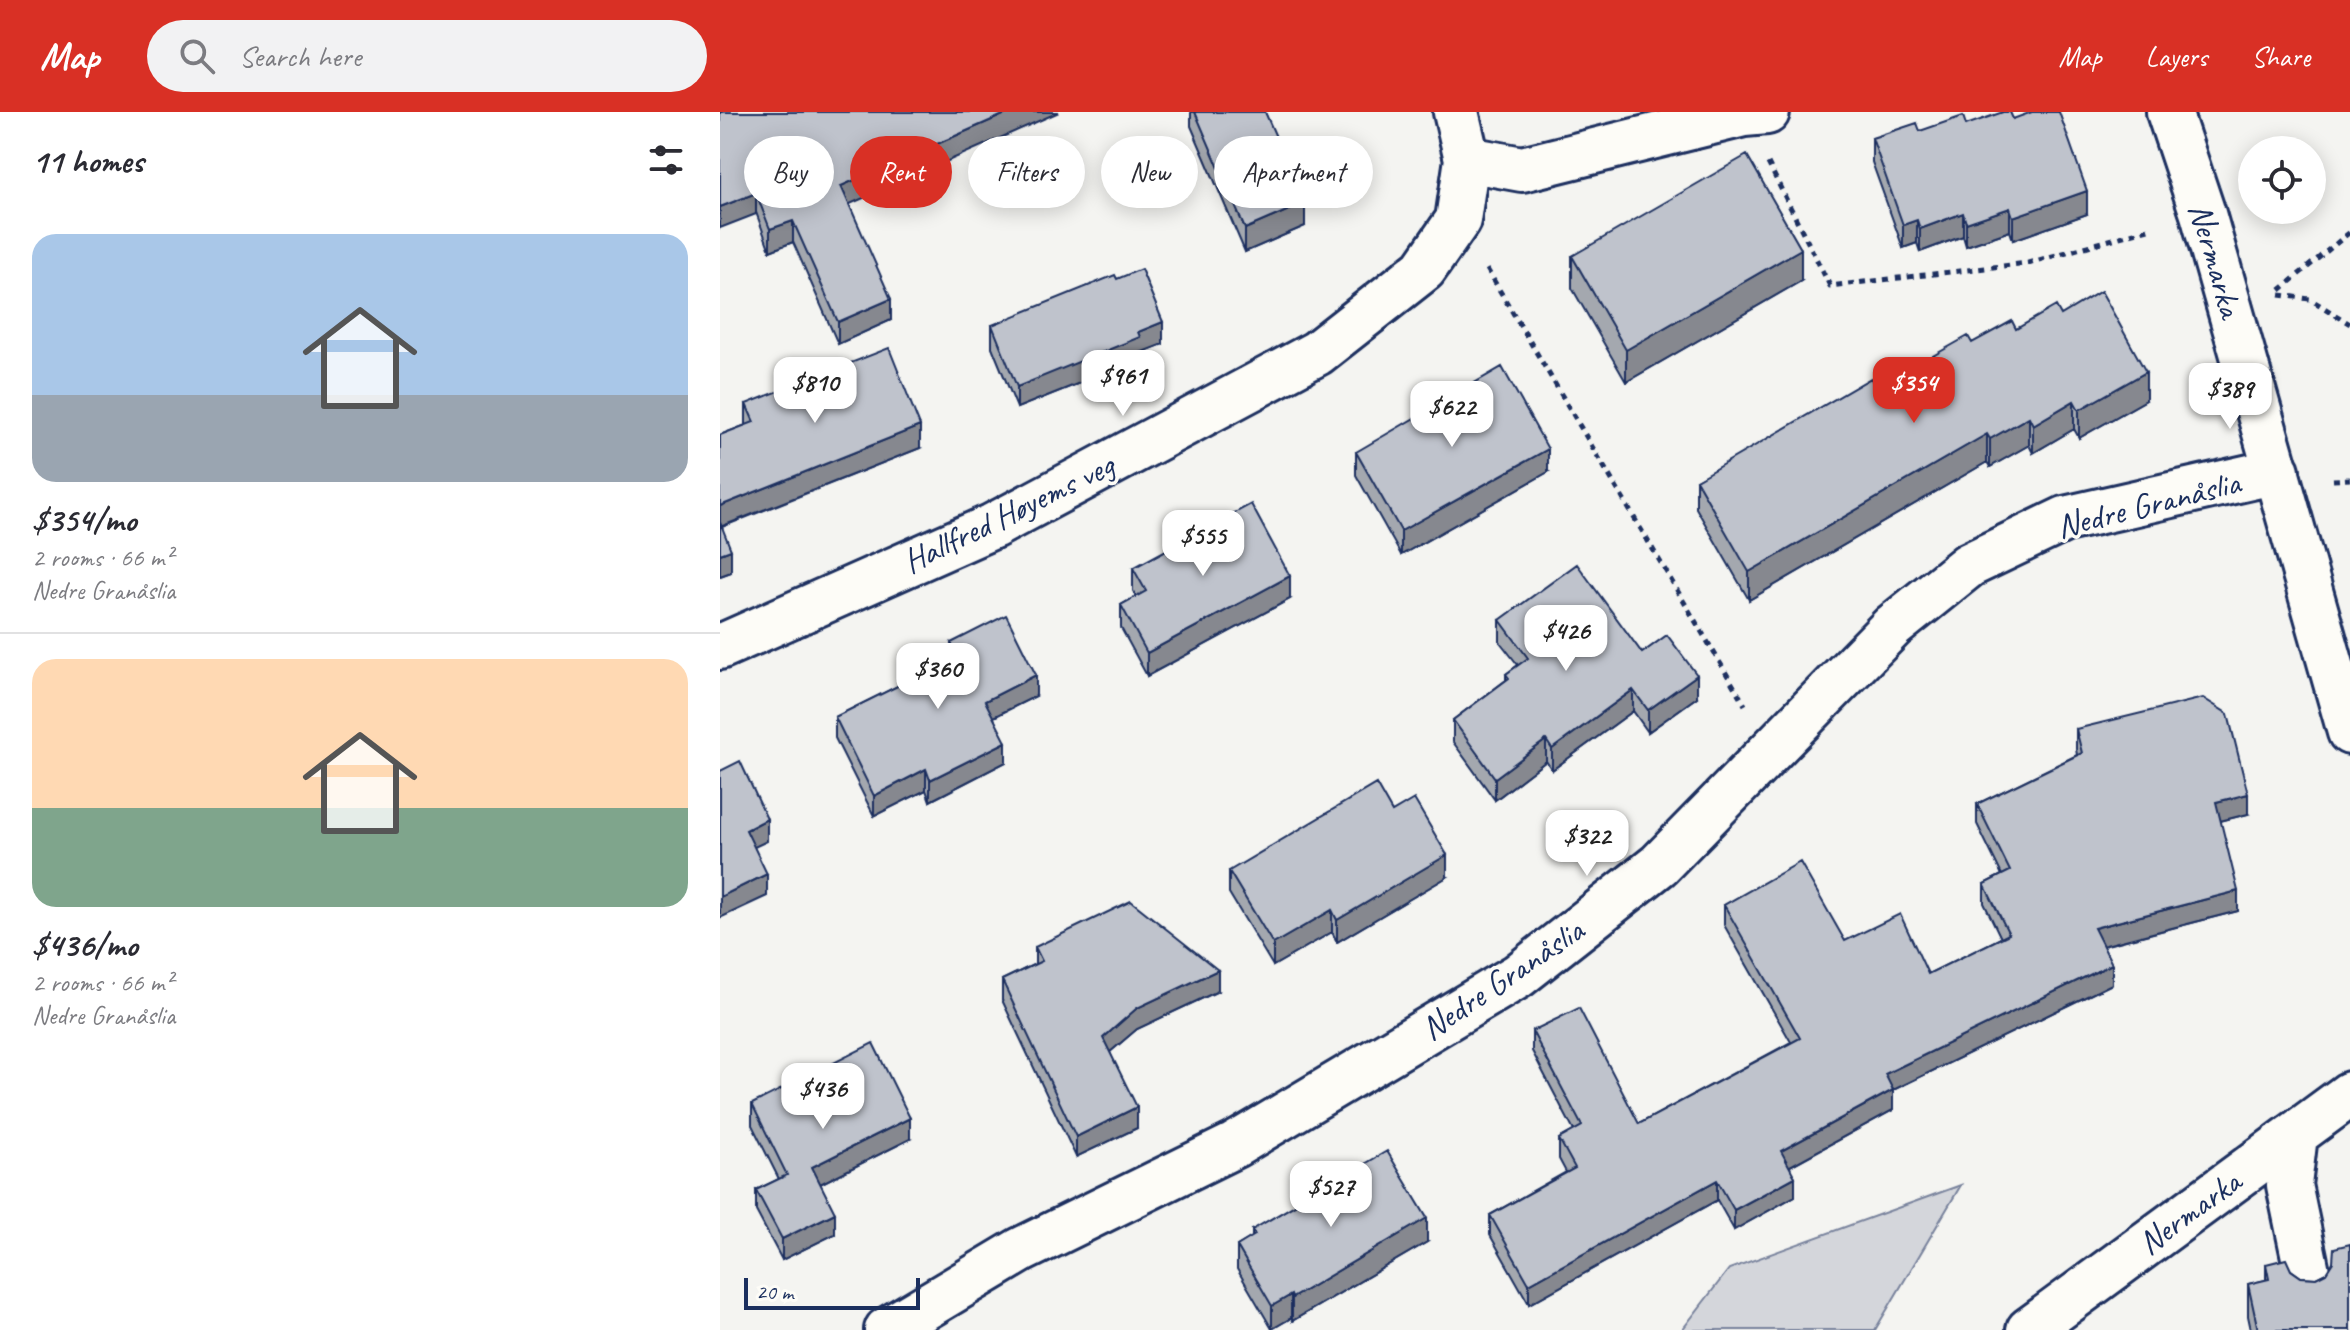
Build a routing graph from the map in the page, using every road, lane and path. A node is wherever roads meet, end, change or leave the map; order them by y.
1 (1456, 112) edge
2 (2169, 112) edge
3 (1756, 113) edge
4 (1467, 159) junction
5 (2203, 214) junction
6 (1458, 220) junction
7 (2350, 232) edge
8 (2350, 324) edge
9 (2277, 471) junction
10 (720, 647) edge
11 (2350, 732) edge
12 (1772, 750) junction
13 (2350, 1094) edge
14 (2295, 1135) junction
15 (2310, 1286) edge
16 (887, 1330) edge
17 (2029, 1330) edge

1 - 4 street, Hallfred Høyems veg
2 - 5 street, Nermarka
3 - 4 street
3 - 5 path
4 - 6 street, Hallfred Høyems veg
5 - 9 street, Nermarka
6 - 10 street, Hallfred Høyems veg
6 - 12 path
7 - 8 path
9 - 11 street, Nermarka
9 - 12 street, Nedre Granåslia
12 - 16 street, Nedre Granåslia
13 - 14 street, Nermarka
14 - 15 street
14 - 17 street, Nermarka

